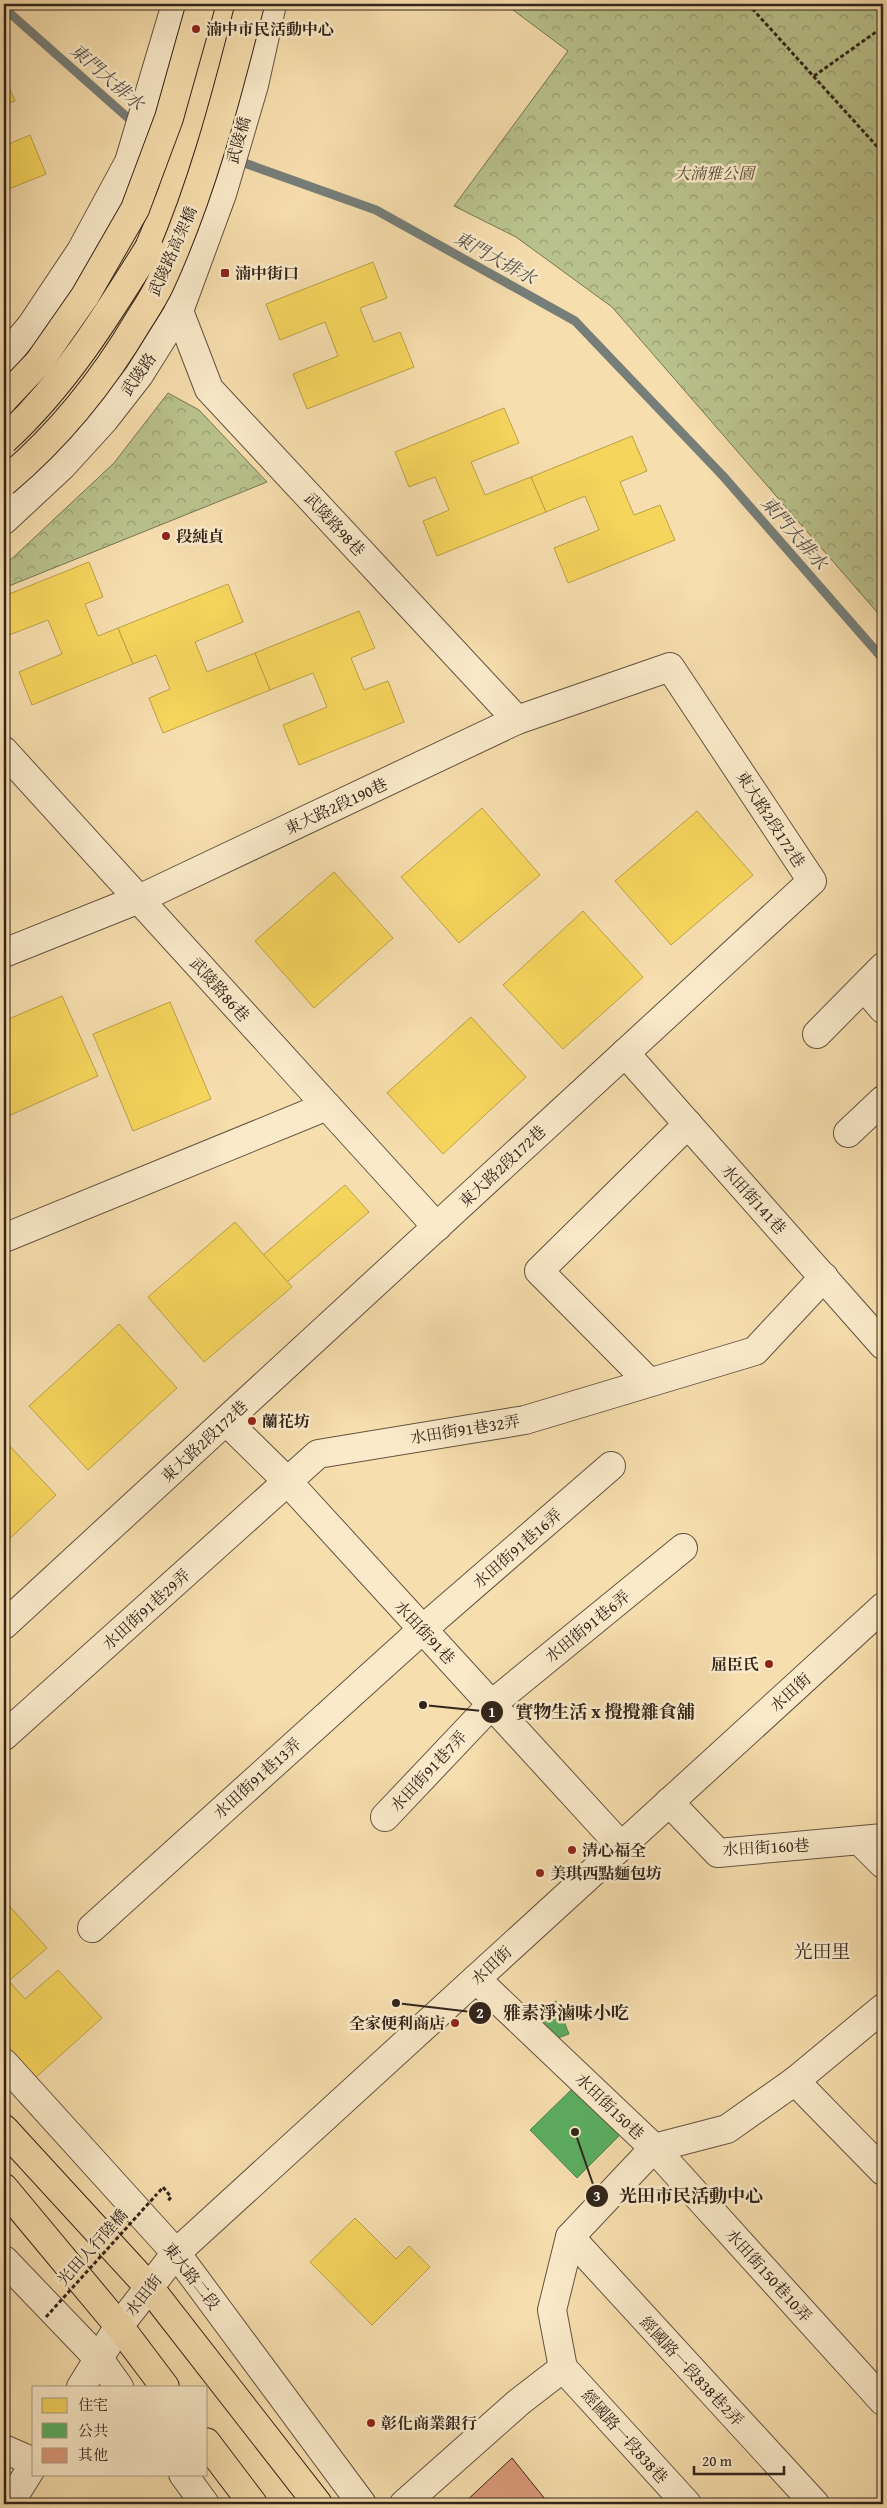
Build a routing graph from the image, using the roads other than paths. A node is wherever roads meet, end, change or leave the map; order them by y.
1 (176, 4) edge
2 (201, 4) edge
3 (226, 4) edge
4 (250, 4) edge
5 (272, 4) edge
6 (222, 194) joint
7 (91, 232) junction
8 (179, 279) junction
9 (179, 311) junction
10 (4, 358) edge
11 (4, 399) edge
12 (4, 440) edge
13 (4, 482) edge
14 (4, 520) edge
15 (670, 667) joint
16 (517, 720) junction
17 (4, 751) edge
18 (138, 899) junction
19 (4, 953) edge
20 (883, 968) edge
21 (864, 986) junction
22 (883, 1009) edge
23 (817, 1034) dead end
24 (625, 1053) junction
25 (883, 1100) edge
26 (327, 1106) junction
27 (688, 1124) junction
28 (848, 1133) dead end
29 (437, 1227) junction
30 (4, 1238) edge
31 (824, 1277) junction
32 (883, 1344) edge
33 (649, 1382) junction
34 (226, 1420) junction
35 (612, 1466) dead end
36 (288, 1482) junction
37 (683, 1548) dead end
38 (883, 1607) edge
39 (4, 1625) edge
40 (423, 1629) junction
41 (492, 1704) junction
42 (4, 1736) edge
43 (669, 1802) junction
44 (385, 1817) dead end
45 (872, 1840) edge
46 (621, 1846) junction
47 (883, 1864) edge
48 (92, 1928) dead end
49 (476, 1979) junction
50 (880, 2017) edge
51 (4, 2063) edge
52 (795, 2081) junction
53 (4, 2129) edge
54 (654, 2148) junction
55 (883, 2171) edge
56 (4, 2188) edge
57 (570, 2237) junction
58 (176, 2253) junction
59 (4, 2260) edge
60 (149, 2286) junction
61 (119, 2326) junction
62 (99, 2359) junction
63 (563, 2368) junction
64 (82, 2386) edge
65 (118, 2386) edge
66 (164, 2386) edge
67 (883, 2401) edge
68 (208, 2445) edge
69 (4, 2450) edge
70 (32, 2462) edge
71 (32, 2466) edge
72 (184, 2476) edge
73 (9, 2504) edge
74 (205, 2504) edge
75 (253, 2504) edge
76 (318, 2504) edge
77 (362, 2504) edge
78 (404, 2504) edge
79 (687, 2504) edge
80 (815, 2504) edge

1 - 7 street
2 - 11 main road, bridge
3 - 8 street
3 - 12 main road, bridge
4 - 13 main road, 武陵路高架橋, bridge
5 - 6 street, 武陵橋
6 - 9 street, 武陵路
7 - 8 street
7 - 10 street
8 - 9 street
9 - 14 street, 武陵路
9 - 16 street, 武陵路98巷
15 - 16 street, 東大路2段190巷
15 - 24 street, 東大路2段172巷
16 - 18 street, 東大路2段190巷
17 - 18 street, 武陵路86巷
18 - 19 street, 東大路2段190巷
18 - 26 street, 武陵路86巷
20 - 21 street
21 - 22 street
21 - 23 street
24 - 27 street, 水田街141巷
24 - 29 street, 東大路2段172巷
25 - 28 street
26 - 29 street, 武陵路86巷
26 - 30 street
27 - 31 street, 水田街141巷
27 - 33 street
29 - 34 street, 東大路2段172巷
31 - 32 street, 水田街141巷
31 - 33 street, 水田街91巷32弄
33 - 36 street, 水田街91巷32弄
34 - 36 street, 水田街91巷
34 - 39 street, 東大路2段172巷
35 - 40 street, 水田街91巷16弄
36 - 40 street, 水田街91巷
36 - 42 street, 水田街91巷29弄
37 - 41 street, 水田街91巷6弄
38 - 43 street, 水田街
40 - 41 street, 水田街91巷
40 - 48 street, 水田街91巷13弄
41 - 44 street, 水田街91巷7弄
41 - 46 street, 水田街91巷
43 - 45 street, 水田街160巷
43 - 46 street, 水田街
45 - 47 street
46 - 49 street, 水田街
49 - 54 street, 水田街150巷
49 - 58 street, 水田街
50 - 52 street, 水田街150巷
51 - 58 street, 東大路二段
52 - 54 street, 水田街150巷
52 - 55 street
53 - 60 main road
54 - 57 street
54 - 67 street, 水田街150巷10弄
56 - 61 main road
57 - 63 street
57 - 80 street, 經國路一段838巷2弄
58 - 60 street, 水田街
58 - 77 street, 東大路二段
59 - 62 street
60 - 61 street, 水田街
60 - 76 main road
61 - 62 street, 水田街
61 - 66 main road
62 - 64 street, 水田街
62 - 65 street
63 - 78 street
63 - 79 street, 經國路一段838巷
68 - 75 main road
69 - 70 street
71 - 73 street
72 - 74 street

